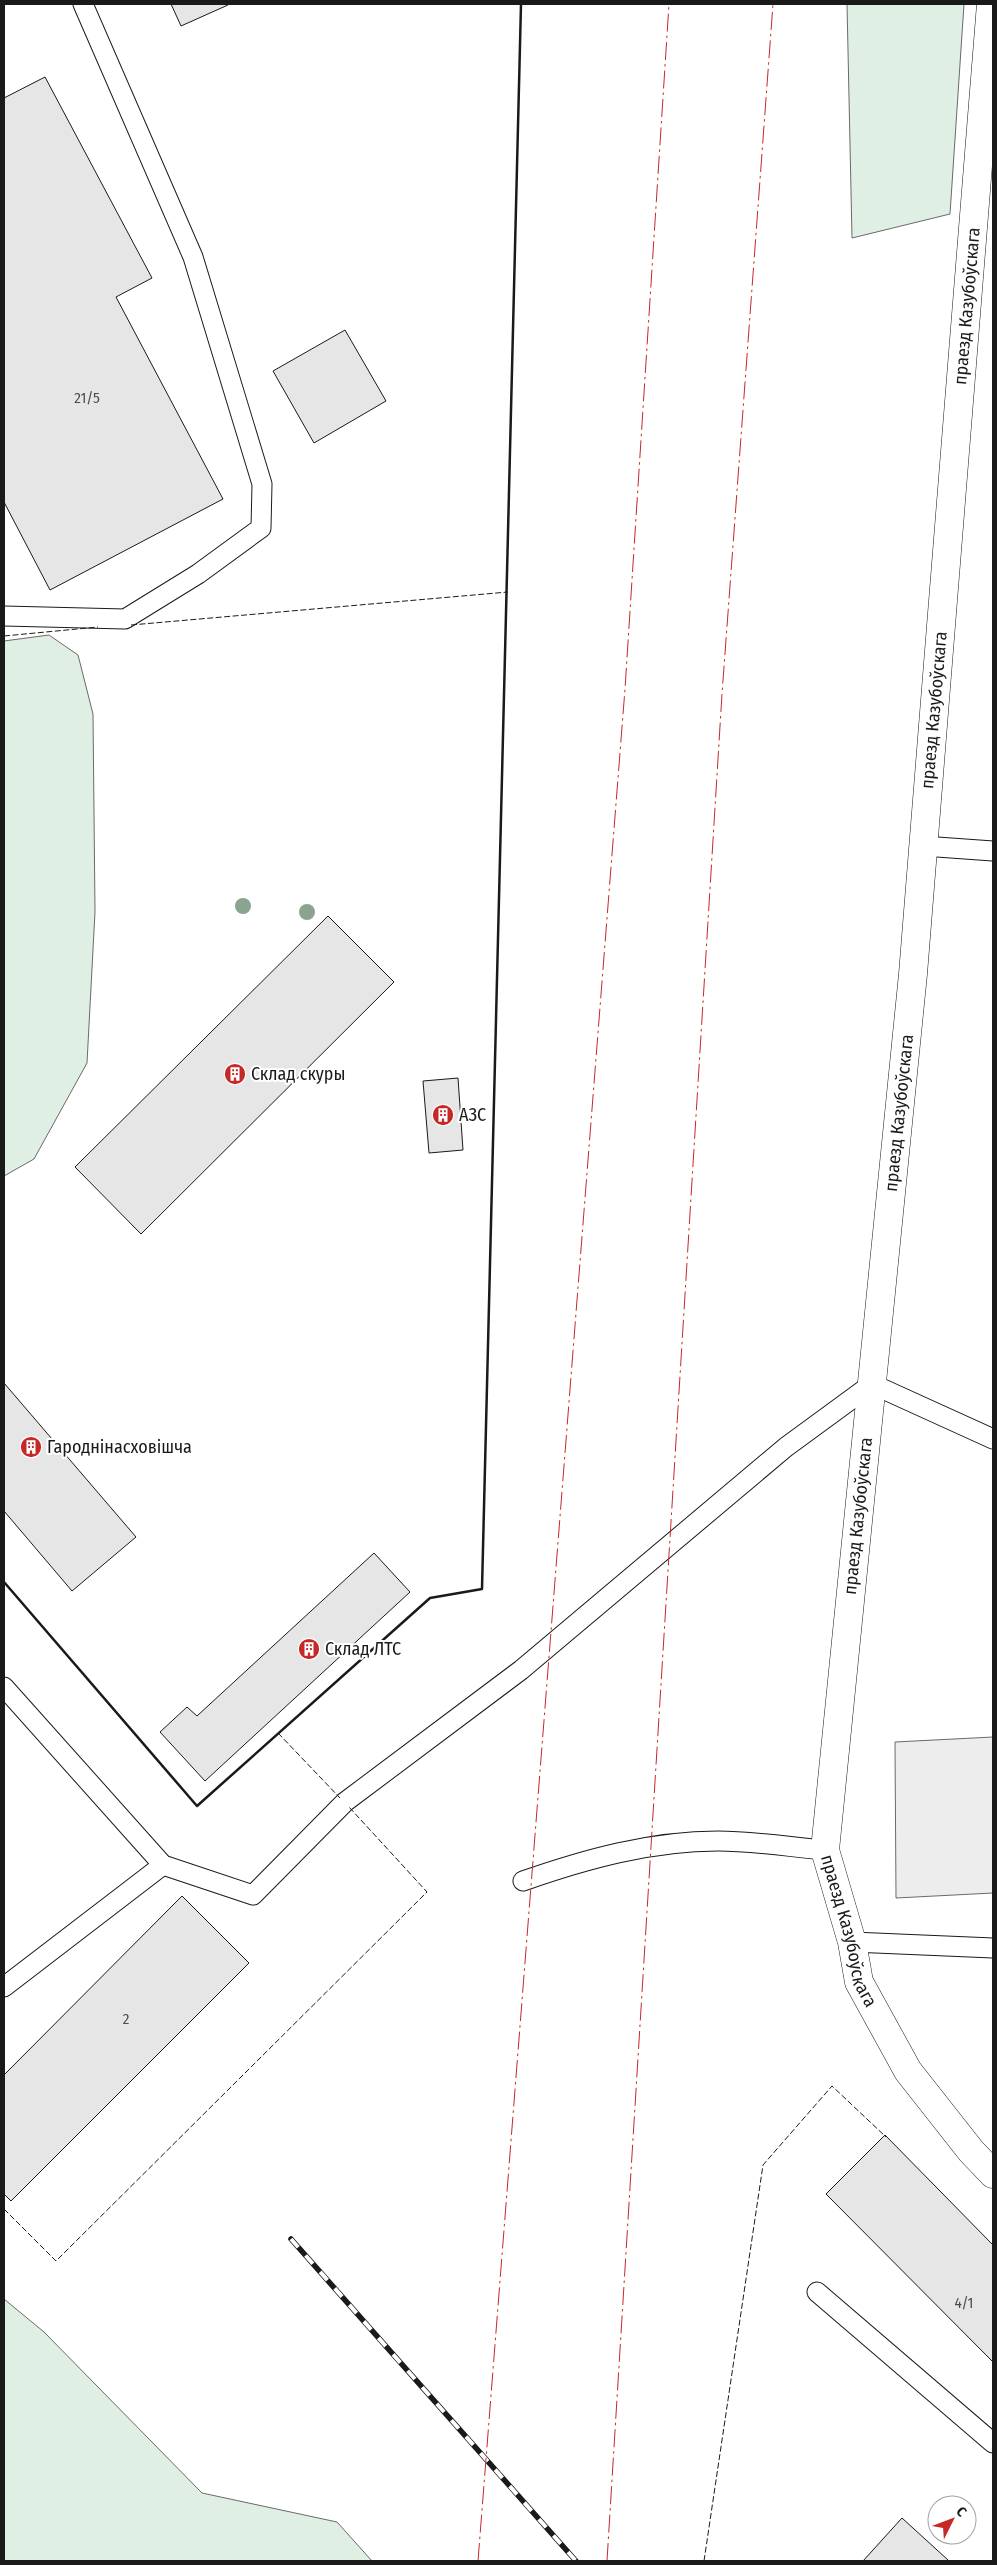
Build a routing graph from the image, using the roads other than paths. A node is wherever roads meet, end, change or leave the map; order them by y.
1 (83, 4) edge
2 (991, 4) edge
3 (4, 616) edge
4 (923, 846) junction
5 (993, 851) edge
6 (872, 1384) junction
7 (993, 1439) edge
8 (4, 1688) edge
9 (825, 1850) junction
10 (163, 1865) junction
11 (524, 1881) dead end
12 (852, 1942) junction
13 (993, 1948) edge
14 (4, 1987) edge
15 (993, 2174) edge
16 (817, 2292) dead end
17 (993, 2443) edge

1 - 3 lane
2 - 4 street, праезд Казубоўскага
4 - 5 lane
4 - 6 street, праезд Казубоўскага
6 - 7 lane
6 - 9 street, праезд Казубоўскага
6 - 10 lane
8 - 10 lane
9 - 11 lane
9 - 12 street, праезд Казубоўскага
10 - 14 lane
12 - 13 lane
12 - 15 street, праезд Казубоўскага
16 - 17 lane

